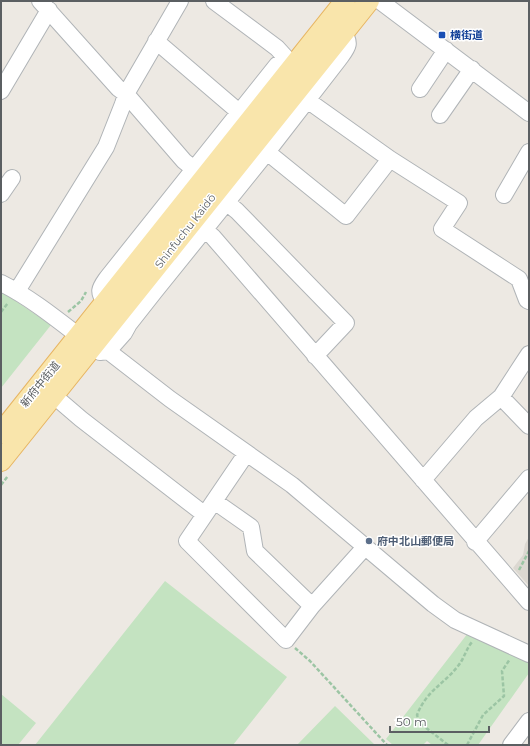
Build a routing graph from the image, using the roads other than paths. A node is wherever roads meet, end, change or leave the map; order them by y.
1 (180, 1) edge
2 (214, 1) edge
3 (345, 1) edge
4 (369, 1) edge
5 (380, 1) edge
6 (45, 6) edge
7 (343, 32) junction
8 (156, 41) junction
9 (446, 50) junction
10 (292, 61) junction
11 (472, 69) junction
12 (420, 89) dead end
13 (1, 91) edge
14 (126, 94) junction
15 (306, 100) junction
16 (240, 112) junction
17 (529, 113) edge
18 (440, 115) dead end
19 (267, 152) junction
20 (529, 152) edge
21 (390, 159) junction
22 (194, 169) junction
23 (12, 178) dead end
24 (1, 194) edge
25 (504, 195) dead end
26 (226, 202) junction
27 (204, 230) junction
28 (1, 283) edge
29 (17, 291) junction
30 (529, 301) edge
31 (105, 302) junction
32 (93, 344) junction
33 (529, 354) edge
34 (315, 356) junction
35 (53, 395) junction
36 (501, 397) junction
37 (529, 426) edge
38 (1, 433) edge
39 (246, 454) junction
40 (1, 461) edge
41 (529, 478) edge
42 (423, 480) junction
43 (214, 501) junction
44 (204, 514) junction
45 (475, 542) junction
46 (365, 547) junction
47 (529, 602) edge
48 (312, 606) junction
49 (529, 654) edge
50 (529, 721) edge
51 (511, 745) edge

1 - 8 street
2 - 10 street
3 - 10 main road, Shinfuchu Kaidō
4 - 7 main road, Shinfuchu Kaidō
5 - 9 street
6 - 13 street
6 - 14 street
7 - 15 street
7 - 32 main road, Shinfuchu Kaidō
8 - 14 street
8 - 16 street
9 - 11 street
9 - 12 street
10 - 16 street
10 - 31 main road, Shinfuchu Kaidō
11 - 17 street
11 - 18 street
14 - 22 street
14 - 29 street
15 - 19 street
15 - 21 street
16 - 22 street
19 - 21 street
19 - 26 street
20 - 25 street
21 - 30 street
22 - 31 street
23 - 24 street
26 - 27 street
26 - 34 street
27 - 32 street
27 - 34 street
28 - 29 street
29 - 32 street
31 - 32 main road, Shinfuchu Kaidō
32 - 35 main road, Shinfuchu Kaidō
32 - 38 main road, 新府中街道
32 - 39 street
33 - 36 street
34 - 42 street
35 - 40 main road, Shinfuchu Kaidō
35 - 44 street
36 - 37 street
36 - 42 street
39 - 43 street
39 - 46 street
41 - 45 street
42 - 45 street
43 - 44 street
43 - 48 street
44 - 48 street
45 - 47 street
46 - 48 street
46 - 49 street
50 - 51 street

